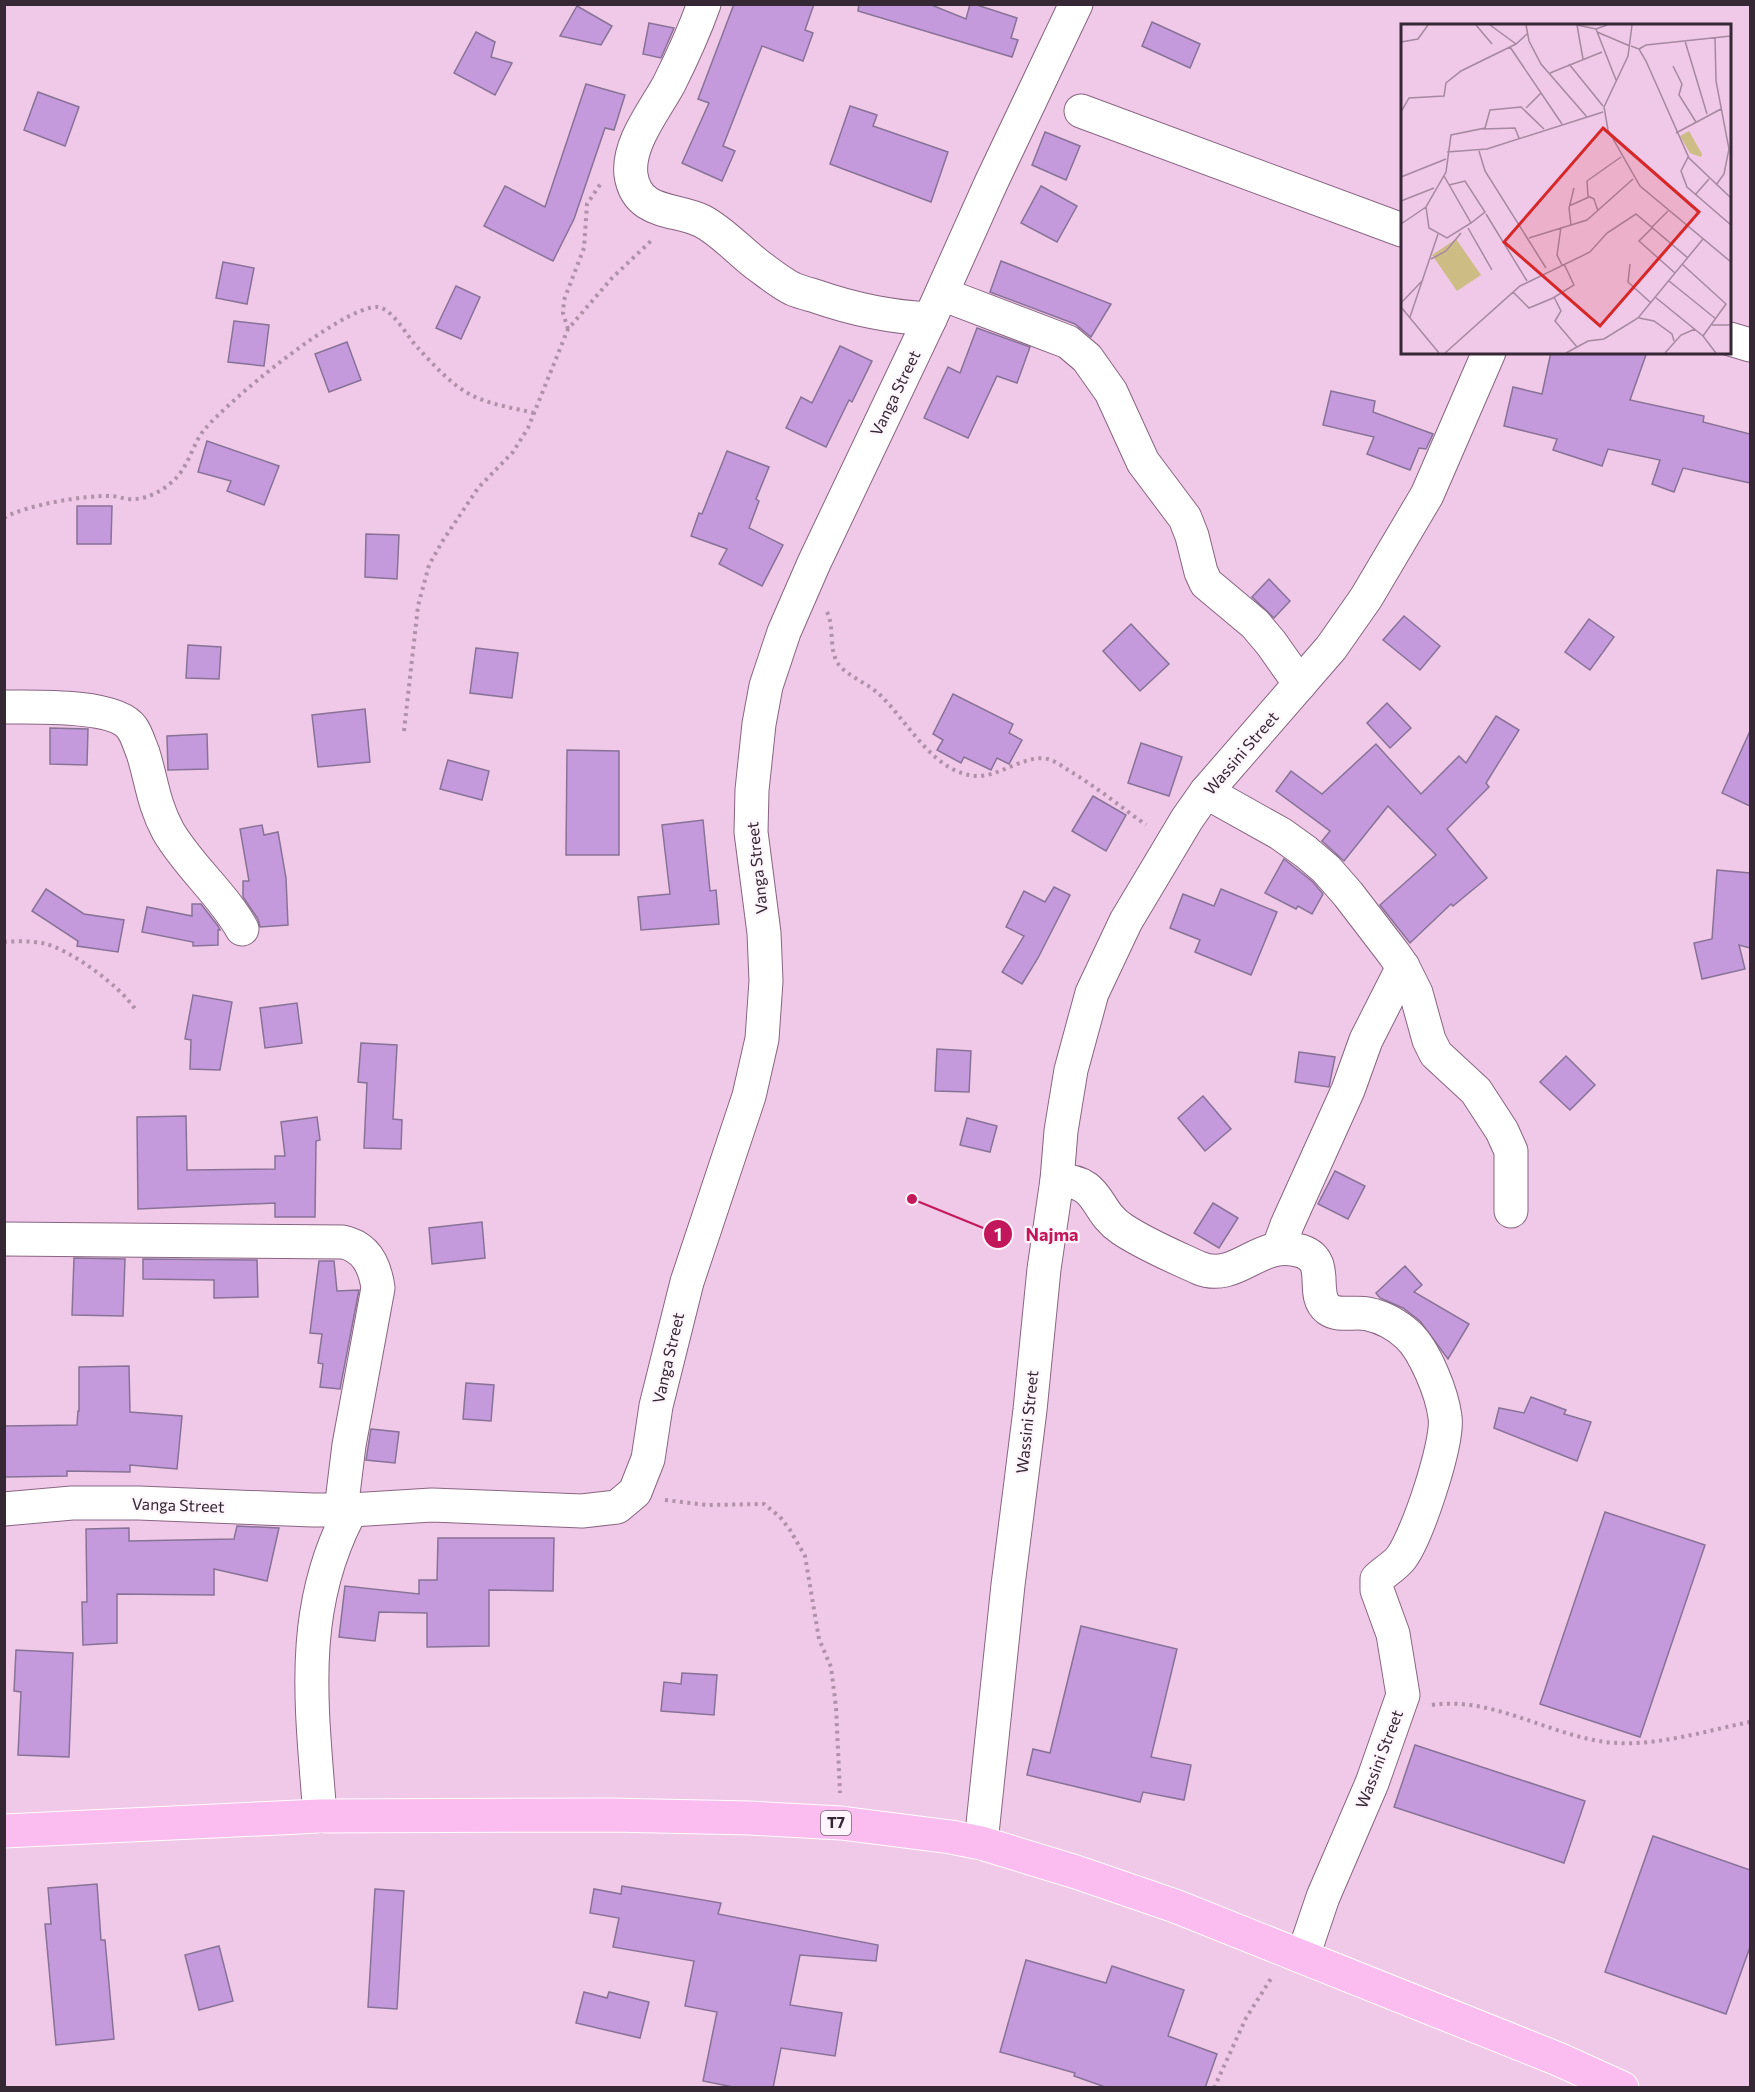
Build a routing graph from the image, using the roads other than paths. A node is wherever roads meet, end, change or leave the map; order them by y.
1 (704, 4) edge
2 (1076, 4) edge
3 (1081, 111) dead end
4 (1401, 230) edge
5 (936, 306) junction
6 (1731, 339) edge
7 (1750, 345) edge
8 (1489, 354) edge
9 (1300, 684) junction
10 (4, 707) edge
11 (1206, 792) junction
12 (242, 929) dead end
13 (1403, 967) junction
14 (1057, 1180) junction
15 (1511, 1211) dead end
16 (4, 1239) edge
17 (1279, 1247) junction
18 (4, 1509) edge
19 (346, 1510) junction
20 (320, 1816) junction
21 (4, 1831) edge
22 (981, 1843) junction
23 (1297, 1954) junction
24 (1622, 2088) edge

1 - 5 street
2 - 5 street, Vanga Street
3 - 4 street
5 - 9 street
5 - 19 street, Vanga Street
6 - 7 street
8 - 9 street, Wassini Street
9 - 11 street, Wassini Street
10 - 12 street
11 - 13 street
11 - 14 street, Wassini Street
13 - 15 street
13 - 17 street
14 - 17 street
14 - 22 street, Wassini Street
16 - 19 street
17 - 23 street, Wassini Street
18 - 19 street, Vanga Street
19 - 20 street
20 - 21 highway, T7
20 - 22 highway, T7
22 - 23 highway, T7
23 - 24 highway, T7

